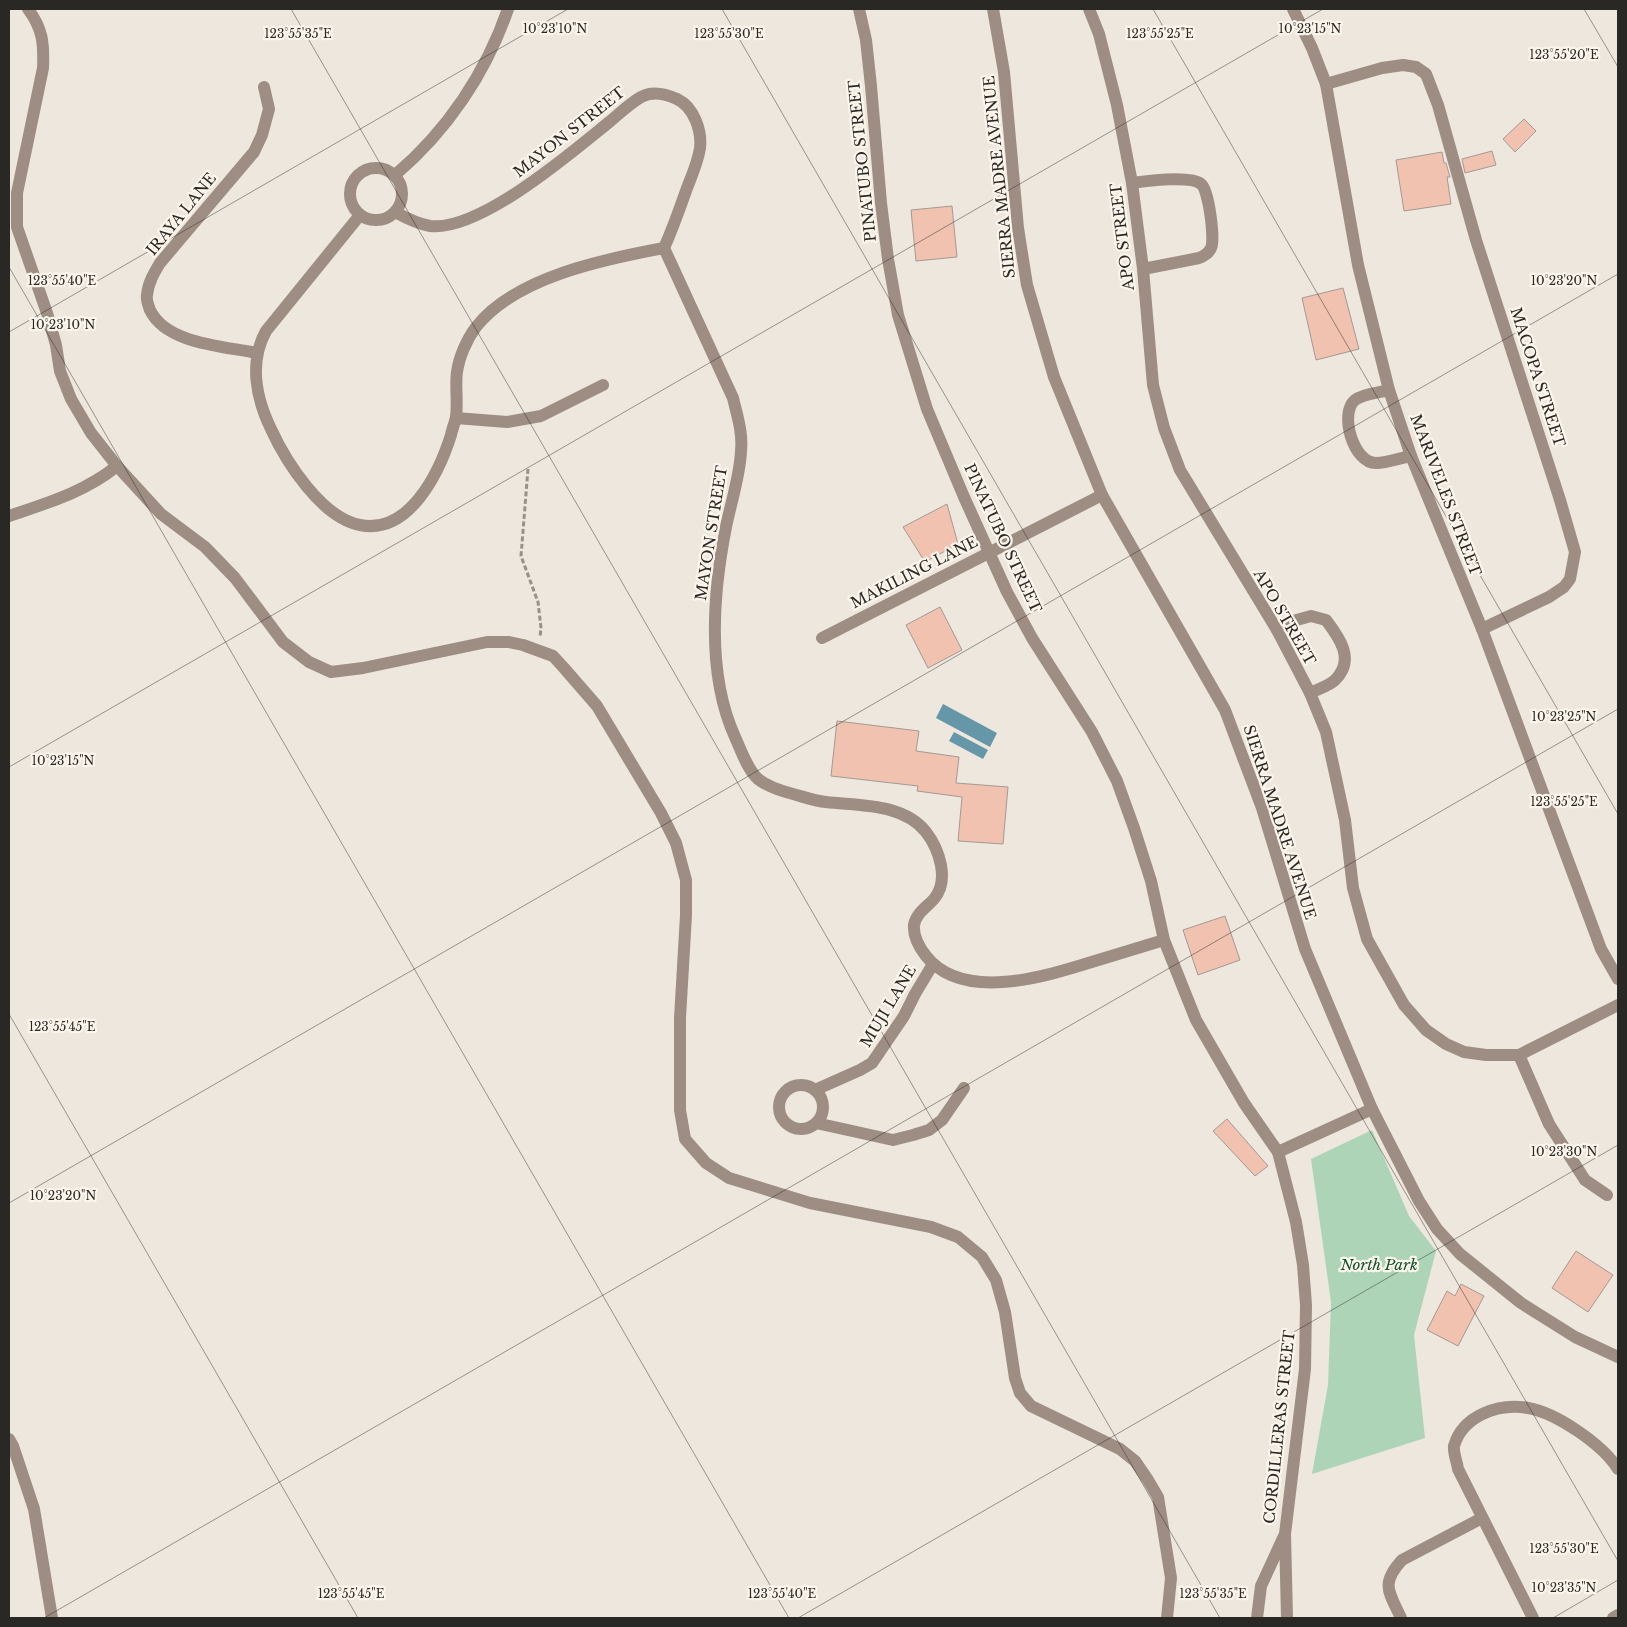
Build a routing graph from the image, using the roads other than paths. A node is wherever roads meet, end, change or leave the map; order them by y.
1 (28, 9) edge
2 (508, 9) edge
3 (859, 9) edge
4 (993, 9) edge
5 (1089, 9) edge
6 (1293, 9) edge
7 (1326, 84) junction
8 (264, 87) dead end
9 (395, 175) junction
10 (1132, 183) junction
11 (395, 212) junction
12 (360, 215) junction
13 (664, 248) junction
14 (1143, 269) junction
15 (257, 353) junction
16 (603, 386) dead end
17 (1389, 390) junction
18 (456, 418) junction
19 (1410, 456) junction
20 (117, 466) junction
21 (1102, 496) junction
22 (9, 516) edge
23 (989, 552) junction
24 (1482, 629) junction
25 (1277, 630) junction
26 (822, 638) dead end
27 (1310, 693) junction
28 (1164, 940) junction
29 (932, 964) junction
30 (1618, 979) edge
31 (1618, 1005) edge
32 (1519, 1055) junction
33 (964, 1088) dead end
34 (815, 1090) junction
35 (1372, 1109) junction
36 (816, 1123) junction
37 (1278, 1152) junction
38 (1607, 1195) dead end
39 (1618, 1358) edge
40 (9, 1439) edge
41 (1618, 1469) edge
42 (1482, 1518) junction
43 (1285, 1534) junction
44 (1618, 1615) edge
45 (52, 1618) edge
46 (1167, 1618) edge
47 (1258, 1618) edge
48 (1287, 1618) edge
49 (1401, 1618) edge
50 (1533, 1618) edge
51 (1613, 1618) edge

1 - 20 street
2 - 9 street
3 - 23 street, PINATUBO STREET
4 - 21 street, SIERRA MADRE AVENUE
5 - 10 street, APO STREET
6 - 7 street, MARIVELES STREET
7 - 17 street, MARIVELES STREET
7 - 24 street, MACOPA STREET
8 - 15 street, IRAYA LANE
9 - 11 street
9 - 12 street
10 - 14 street, APO STREET
10 - 14 street
11 - 12 street
11 - 13 street, MAYON STREET
12 - 15 street
13 - 18 street
13 - 29 street, MAYON STREET
14 - 25 street, APO STREET
15 - 18 street
16 - 18 street
17 - 19 street, MARIVELES STREET
17 - 19 street
19 - 24 street, MARIVELES STREET
20 - 22 street
20 - 46 street
21 - 23 street, MAKILING LANE
21 - 35 street, SIERRA MADRE AVENUE
23 - 26 street, MAKILING LANE
23 - 28 street, PINATUBO STREET
24 - 30 street, MARIVELES STREET
25 - 27 street, APO STREET
25 - 27 street
27 - 32 street, APO STREET
28 - 29 street
28 - 37 street, PINATUBO STREET
29 - 34 street, MUJI LANE
31 - 32 street, APO STREET
32 - 38 street
33 - 36 street
34 - 36 street
34 - 36 street
35 - 37 street
35 - 39 street, SIERRA MADRE AVENUE
37 - 43 street, CORDILLERAS STREET
40 - 45 street
41 - 42 street
42 - 49 street
42 - 50 street
43 - 47 street
43 - 48 street, CORDILLERAS STREET
44 - 51 street

